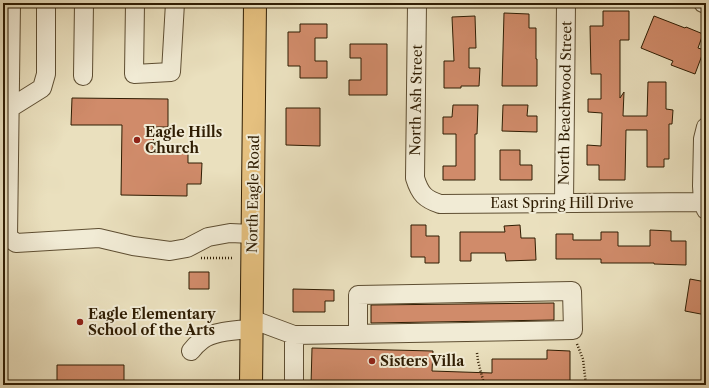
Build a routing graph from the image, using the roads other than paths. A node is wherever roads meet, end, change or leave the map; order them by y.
1 (11, 3) edge
2 (46, 3) edge
3 (84, 3) edge
4 (135, 3) edge
5 (175, 3) edge
6 (255, 3) edge
7 (417, 3) edge
8 (566, 3) edge
9 (83, 76) dead end
10 (10, 108) junction
11 (706, 127) edge
12 (423, 195) joint
13 (564, 203) junction
14 (705, 206) edge
15 (252, 234) junction
16 (251, 324) junction
17 (358, 334) junction
18 (294, 335) junction
19 (191, 351) dead end
20 (251, 385) edge
21 (294, 385) edge

1 - 10 street
2 - 10 street
3 - 9 street
4 - 5 street
6 - 15 main road, North Eagle Road
7 - 12 street, North Ash Street
8 - 13 street, North Beachwood Street
10 - 15 street
11 - 14 street
12 - 13 street, East Spring Hill Drive
13 - 14 street, East Spring Hill Drive
15 - 16 main road, North Eagle Road
16 - 18 street
16 - 19 street
16 - 20 main road, North Eagle Road
17 - 17 street
17 - 18 street
18 - 21 street

